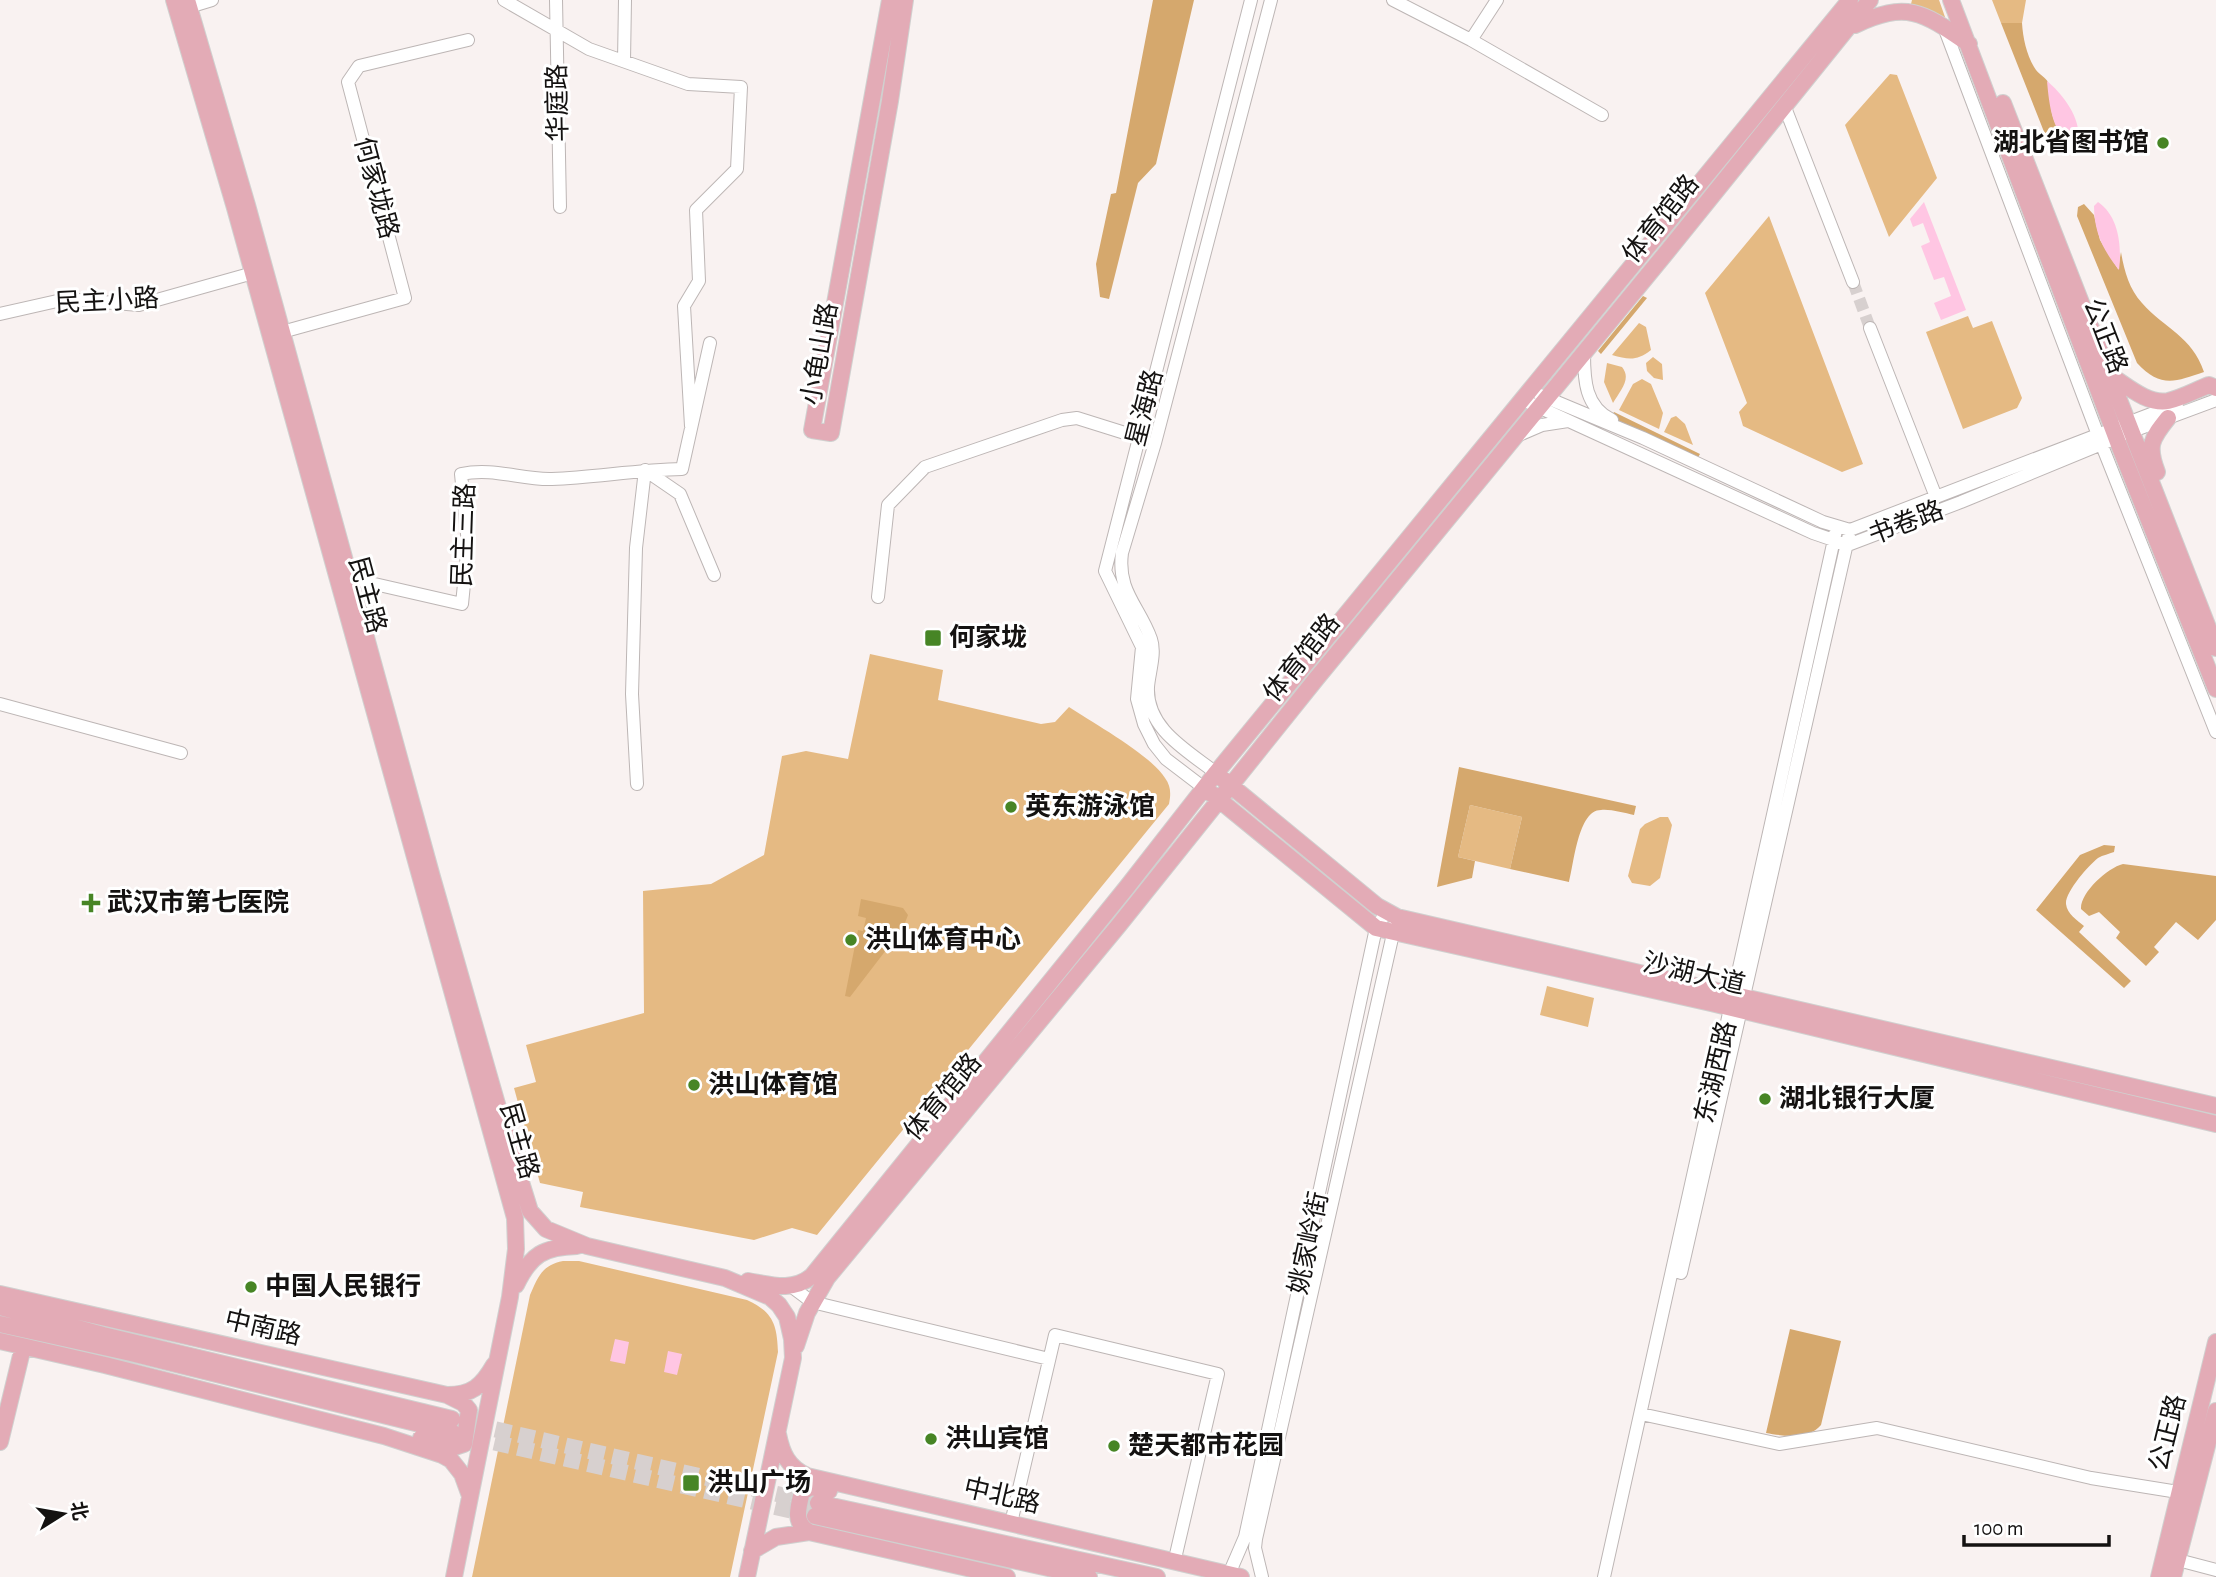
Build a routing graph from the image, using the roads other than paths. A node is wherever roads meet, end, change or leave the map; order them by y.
1 (212, 0) edge
2 (504, 0) edge
3 (556, 0) edge
4 (625, 0) edge
5 (890, 0) edge
6 (905, 0) edge
7 (1251, 0) edge
8 (1270, 0) edge
9 (1393, 0) edge
10 (1497, 0) edge
11 (1850, 0) edge
12 (1870, 0) edge
13 (1951, 0) edge
14 (1963, 0) edge
15 (183, 2) edge
16 (1944, 27) junction
17 (1847, 28) junction
18 (556, 30) junction
19 (468, 40) dead end
20 (1471, 40) junction
21 (1969, 44) junction
22 (624, 61) junction
23 (1784, 105) junction
24 (1602, 115) dead end
25 (560, 207) dead end
26 (253, 273) junction
27 (1853, 282) tunnel mouth
28 (0, 314) edge
29 (1870, 328) tunnel mouth
30 (282, 332) junction
31 (710, 342) dead end
32 (1584, 353) junction
33 (2108, 374) junction
34 (2216, 388) edge
35 (1527, 396) junction
36 (2216, 400) edge
37 (1543, 403) junction
38 (2168, 418) junction
39 (1568, 421) junction
40 (691, 426) junction
41 (1622, 430) junction
42 (2115, 433) junction
43 (1138, 437) junction
44 (1515, 437) junction
45 (1155, 443) junction
46 (645, 470) junction
47 (1936, 497) junction
48 (1844, 528) junction
49 (2170, 530) junction
50 (1834, 541) junction
51 (1848, 545) junction
52 (714, 575) dead end
53 (343, 577) junction
54 (878, 597) dead end
55 (2216, 648) edge
56 (2216, 688) edge
57 (0, 704) edge
58 (2216, 732) edge
59 (181, 753) dead end
60 (1216, 773) junction
61 (637, 784) dead end
62 (1231, 785) junction
63 (1204, 788) junction
64 (1219, 799) junction
65 (1393, 920) junction
66 (1376, 928) junction
67 (1738, 1003) junction
68 (2216, 1106) edge
69 (2216, 1124) edge
70 (518, 1201) junction
71 (587, 1246) junction
72 (725, 1278) junction
73 (792, 1287) junction
74 (0, 1294) edge
75 (510, 1297) junction
76 (812, 1303) junction
77 (0, 1307) edge
78 (103, 1318) junction
79 (52, 1320) junction
80 (0, 1324) edge
81 (2216, 1342) edge
82 (13, 1344) edge
83 (82, 1344) junction
84 (499, 1357) junction
85 (793, 1358) junction
86 (1049, 1359) junction
87 (105, 1365) junction
88 (447, 1395) junction
89 (0, 1405) edge
90 (2216, 1410) edge
91 (1644, 1415) junction
92 (777, 1432) junction
93 (384, 1436) junction
94 (0, 1442) edge
95 (858, 1488) junction
96 (2178, 1492) junction
97 (471, 1499) junction
98 (1012, 1523) junction
99 (809, 1532) junction
100 (1062, 1536) junction
101 (752, 1551) junction
102 (2178, 1560) junction
103 (1174, 1563) junction
104 (2216, 1570) edge
105 (1150, 1576) edge
106 (1235, 1576) edge
107 (454, 1577) edge
108 (747, 1577) edge
109 (1007, 1577) edge
110 (1089, 1577) edge
111 (1262, 1577) edge
112 (1604, 1577) edge
113 (1610, 1577) edge
114 (2159, 1577) edge
115 (2174, 1577) edge

1 - 15 street
2 - 18 street
3 - 18 street, 华庭路
4 - 22 street
5 - 6 main road, 小龟山路
7 - 43 street, 星海路
8 - 45 street, 星海路
9 - 20 street
10 - 20 street
11 - 35 main road, 体育馆路
12 - 17 main road, 体育馆路
13 - 21 main road, 公正路
14 - 33 main road, 公正路
15 - 26 main road, 民主路
15 - 30 main road, 民主路
16 - 17 main road
16 - 21 main road
16 - 42 street
17 - 23 main road, 体育馆路
18 - 22 street
18 - 25 street, 华庭路
19 - 30 street, 何家垅路
20 - 24 street
21 - 42 main road, 公正路
22 - 40 street
23 - 27 street
23 - 32 main road, 体育馆路
26 - 28 street, 民主小路
26 - 53 main road, 民主路
29 - 47 street
30 - 53 main road, 民主路
31 - 40 street
32 - 37 main road, 体育馆路
32 - 41 street
33 - 34 main road
33 - 42 main road, 公正路
34 - 42 street, 书卷路
35 - 37 street, 书卷路
35 - 60 main road, 体育馆路
36 - 38 street, 书卷路
37 - 39 street, 书卷路
37 - 41 street, 书卷路
37 - 44 main road, 体育馆路
38 - 42 street, 书卷路
38 - 49 main road
39 - 44 street
39 - 50 street, 书卷路
40 - 46 street, 民主三路
41 - 48 street, 书卷路
42 - 47 street, 书卷路
42 - 49 main road, 公正路
42 - 51 street, 书卷路
42 - 56 main road, 公正路
42 - 58 street
43 - 45 street
43 - 54 street
43 - 63 street, 星海路
44 - 62 main road, 体育馆路
45 - 60 street, 星海路
46 - 52 street
46 - 53 street, 民主三路
46 - 61 street
47 - 48 street, 书卷路
48 - 50 street, 东湖西路
48 - 51 street, 东湖西路
49 - 55 main road, 公正路
50 - 51 street, 书卷路
50 - 67 street, 东湖西路
51 - 67 street, 东湖西路
53 - 70 main road, 民主路
57 - 59 street
60 - 62 main road, 沙湖大道
60 - 63 main road, 体育馆路
62 - 64 main road, 体育馆路
62 - 65 main road, 沙湖大道
63 - 64 main road, 沙湖大道
63 - 73 main road, 体育馆路
64 - 66 main road, 沙湖大道
64 - 76 main road, 体育馆路
65 - 66 main road, 沙湖大道
65 - 67 main road, 沙湖大道
65 - 111 street, 姚家岭街
66 - 106 street, 姚家岭街
67 - 68 main road, 沙湖大道
67 - 69 main road, 沙湖大道
67 - 91 street, 东湖西路
70 - 71 main road
70 - 75 main road
71 - 72 main road
71 - 75 main road
72 - 73 main road
72 - 85 main road
73 - 76 street
74 - 78 main road, 中南路
75 - 84 main road
76 - 85 main road, 体育馆路
76 - 86 street
77 - 79 main road, 中南路
78 - 79 main road
78 - 88 main road, 中南路
79 - 83 main road, 中南路
80 - 83 main road, 中南路
81 - 96 main road, 公正路
82 - 87 main road
82 - 89 main road
82 - 94 main road
83 - 87 main road
84 - 88 main road, 中南路
84 - 97 main road
85 - 92 main road, 体育馆路
86 - 98 street
86 - 103 street
87 - 93 main road
88 - 93 main road
90 - 102 main road, 公正路
91 - 96 street
91 - 112 street, 东湖西路
91 - 113 street, 东湖西路
92 - 95 main road, 中北路
92 - 101 main road, 体育馆路
93 - 97 main road
95 - 98 main road, 中北路
95 - 99 main road
96 - 114 main road, 公正路
97 - 107 main road
98 - 100 main road, 中北路
99 - 101 main road
99 - 109 main road
100 - 103 main road, 中北路
100 - 105 main road
101 - 108 main road, 体育馆路
102 - 104 street
102 - 115 main road, 公正路
103 - 106 main road, 中北路
105 - 110 main road, 中北路

